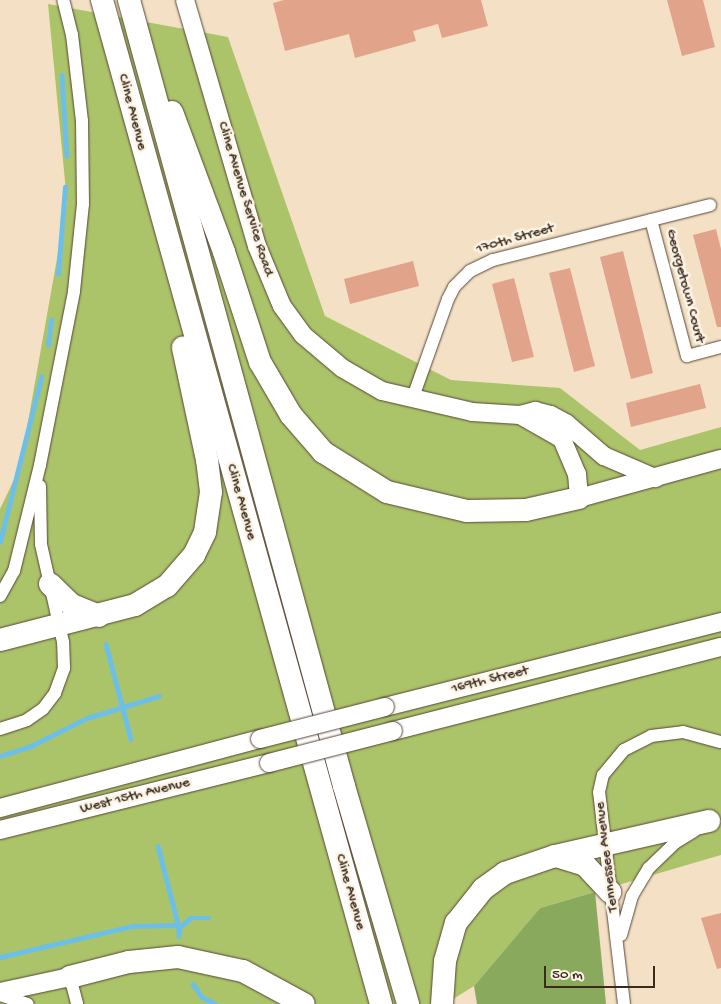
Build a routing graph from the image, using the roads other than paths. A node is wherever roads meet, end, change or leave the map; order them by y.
1 (63, 0) edge
2 (102, 0) edge
3 (129, 0) edge
4 (185, 0) edge
5 (135, 24) junction
6 (129, 102) junction
7 (710, 205) dead end
8 (651, 220) junction
9 (721, 347) edge
10 (412, 400) junction
11 (520, 416) junction
12 (721, 460) edge
13 (40, 465) junction
14 (655, 478) junction
15 (579, 498) junction
16 (50, 584) junction
17 (0, 596) edge
18 (99, 616) junction
19 (721, 622) edge
20 (60, 626) junction
21 (0, 640) edge
22 (721, 647) edge
23 (0, 729) edge
24 (260, 739) joint
25 (721, 742) edge
26 (269, 763) joint
27 (0, 808) edge
28 (715, 820) edge
29 (0, 830) edge
30 (605, 844) junction
31 (555, 856) junction
32 (610, 892) junction
33 (619, 955) junction
34 (70, 977) junction
35 (0, 994) edge
36 (28, 1004) edge
37 (77, 1004) edge
38 (304, 1004) edge
39 (381, 1004) edge
40 (408, 1004) edge
41 (442, 1004) edge
42 (624, 1004) edge

1 - 13 street
2 - 6 highway, Cline Avenue
3 - 5 highway, Cline Avenue
4 - 10 main road, Cline Avenue Service Road
5 - 15 highway
5 - 40 highway, Cline Avenue
6 - 18 highway
6 - 39 highway, Cline Avenue
7 - 8 street, 170th Street
8 - 9 street, Georgetown Court
8 - 10 street, 170th Street
10 - 11 main road, Cline Avenue Service Road
11 - 14 main road, Cline Avenue Service Road
11 - 15 main road, Cline Avenue Service Road
12 - 14 main road
13 - 16 street
13 - 17 street
14 - 15 main road
16 - 18 highway
16 - 20 street
18 - 20 highway
19 - 24 main road, 169th Street, bridge
20 - 21 highway
20 - 23 street
22 - 26 main road, 169th Street, bridge
24 - 27 main road, West 15th Avenue
25 - 30 street, Tennessee Avenue
26 - 29 main road, West 15th Avenue
28 - 30 highway
28 - 33 street, Tennessee Avenue
30 - 31 highway
30 - 32 street, Tennessee Avenue
31 - 32 highway
31 - 41 highway
32 - 33 street, Tennessee Avenue
33 - 42 street, Tennessee Avenue
34 - 35 main road
34 - 37 street
34 - 38 highway
35 - 36 street

